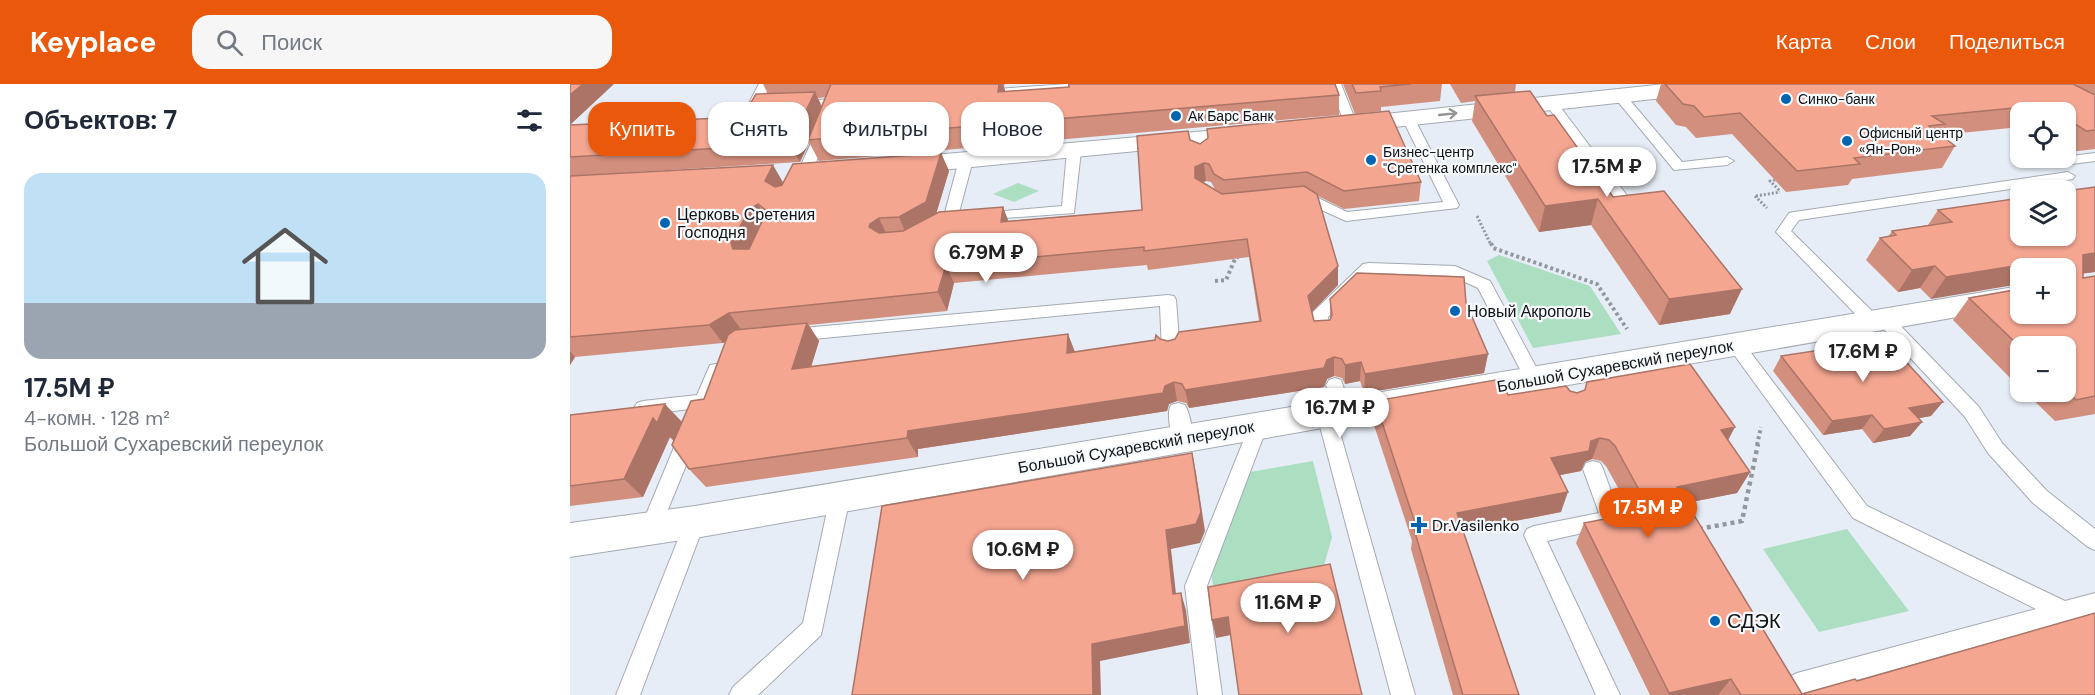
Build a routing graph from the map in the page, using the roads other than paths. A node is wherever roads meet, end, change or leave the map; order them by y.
1 (765, 84) edge
2 (963, 84) edge
3 (1335, 84) edge
4 (1728, 84) edge
5 (1062, 86) edge
6 (1619, 95) junction
7 (1076, 96) edge
8 (1551, 103) junction
9 (1408, 118) junction
10 (1339, 125) joint
11 (1269, 132) edge
12 (1074, 151) junction
13 (2095, 157) edge
14 (2076, 159) edge
15 (966, 160) junction
16 (1727, 161) dead end
17 (876, 168) edge
18 (834, 171) edge
19 (795, 176) joint
20 (2068, 176) dead end
21 (2054, 180) edge
22 (2010, 189) edge
23 (1284, 200) edge
24 (1630, 209) edge
25 (2010, 298) edge
26 (1878, 320) junction
27 (1322, 334) edge
28 (778, 337) edge
29 (1736, 345) junction
30 (1172, 352) edge
31 (728, 353) edge
32 (1550, 383) junction
33 (703, 401) junction
34 (1335, 404) junction
35 (628, 410) edge
36 (1257, 427) junction
37 (1593, 469) edge
38 (840, 497) junction
39 (695, 522) junction
40 (650, 529) junction
41 (570, 540) edge
42 (2095, 541) edge
43 (2095, 603) edge
44 (2064, 612) junction
45 (1797, 685) edge
46 (628, 695) edge
47 (741, 695) edge
48 (1210, 695) edge
49 (1403, 695) edge
50 (1608, 695) edge

1 - 19 lane
2 - 5 lane
3 - 10 lane
4 - 6 street
5 - 7 lane
6 - 8 street
6 - 16 lane
9 -> 8 street
8 - 24 lane
9 - 10 street
9 - 23 lane
11 - 12 street
12 - 15 street
12 - 15 lane
13 - 14 lane
15 - 17 street
18 - 19 street
20 - 21 lane
22 - 26 lane
25 - 26 street, Большой Сухаревский переулок
26 - 29 street, Большой Сухаревский переулок
26 - 42 lane
27 - 32 lane
28 - 30 lane
29 - 32 street, Большой Сухаревский переулок
29 - 44 lane
31 - 33 lane
32 - 34 street, Большой Сухаревский переулок
33 - 35 lane
33 - 40 lane
34 - 36 street, Большой Сухаревский переулок
34 - 49 lane
36 - 38 street, Большой Сухаревский переулок
36 - 48 lane
37 - 50 lane
38 - 39 street, Большой Сухаревский переулок
38 - 47 lane
39 - 40 street, Большой Сухаревский переулок
39 - 46 lane
40 - 41 street, Большой Сухаревский переулок
43 - 44 lane
44 - 45 lane

